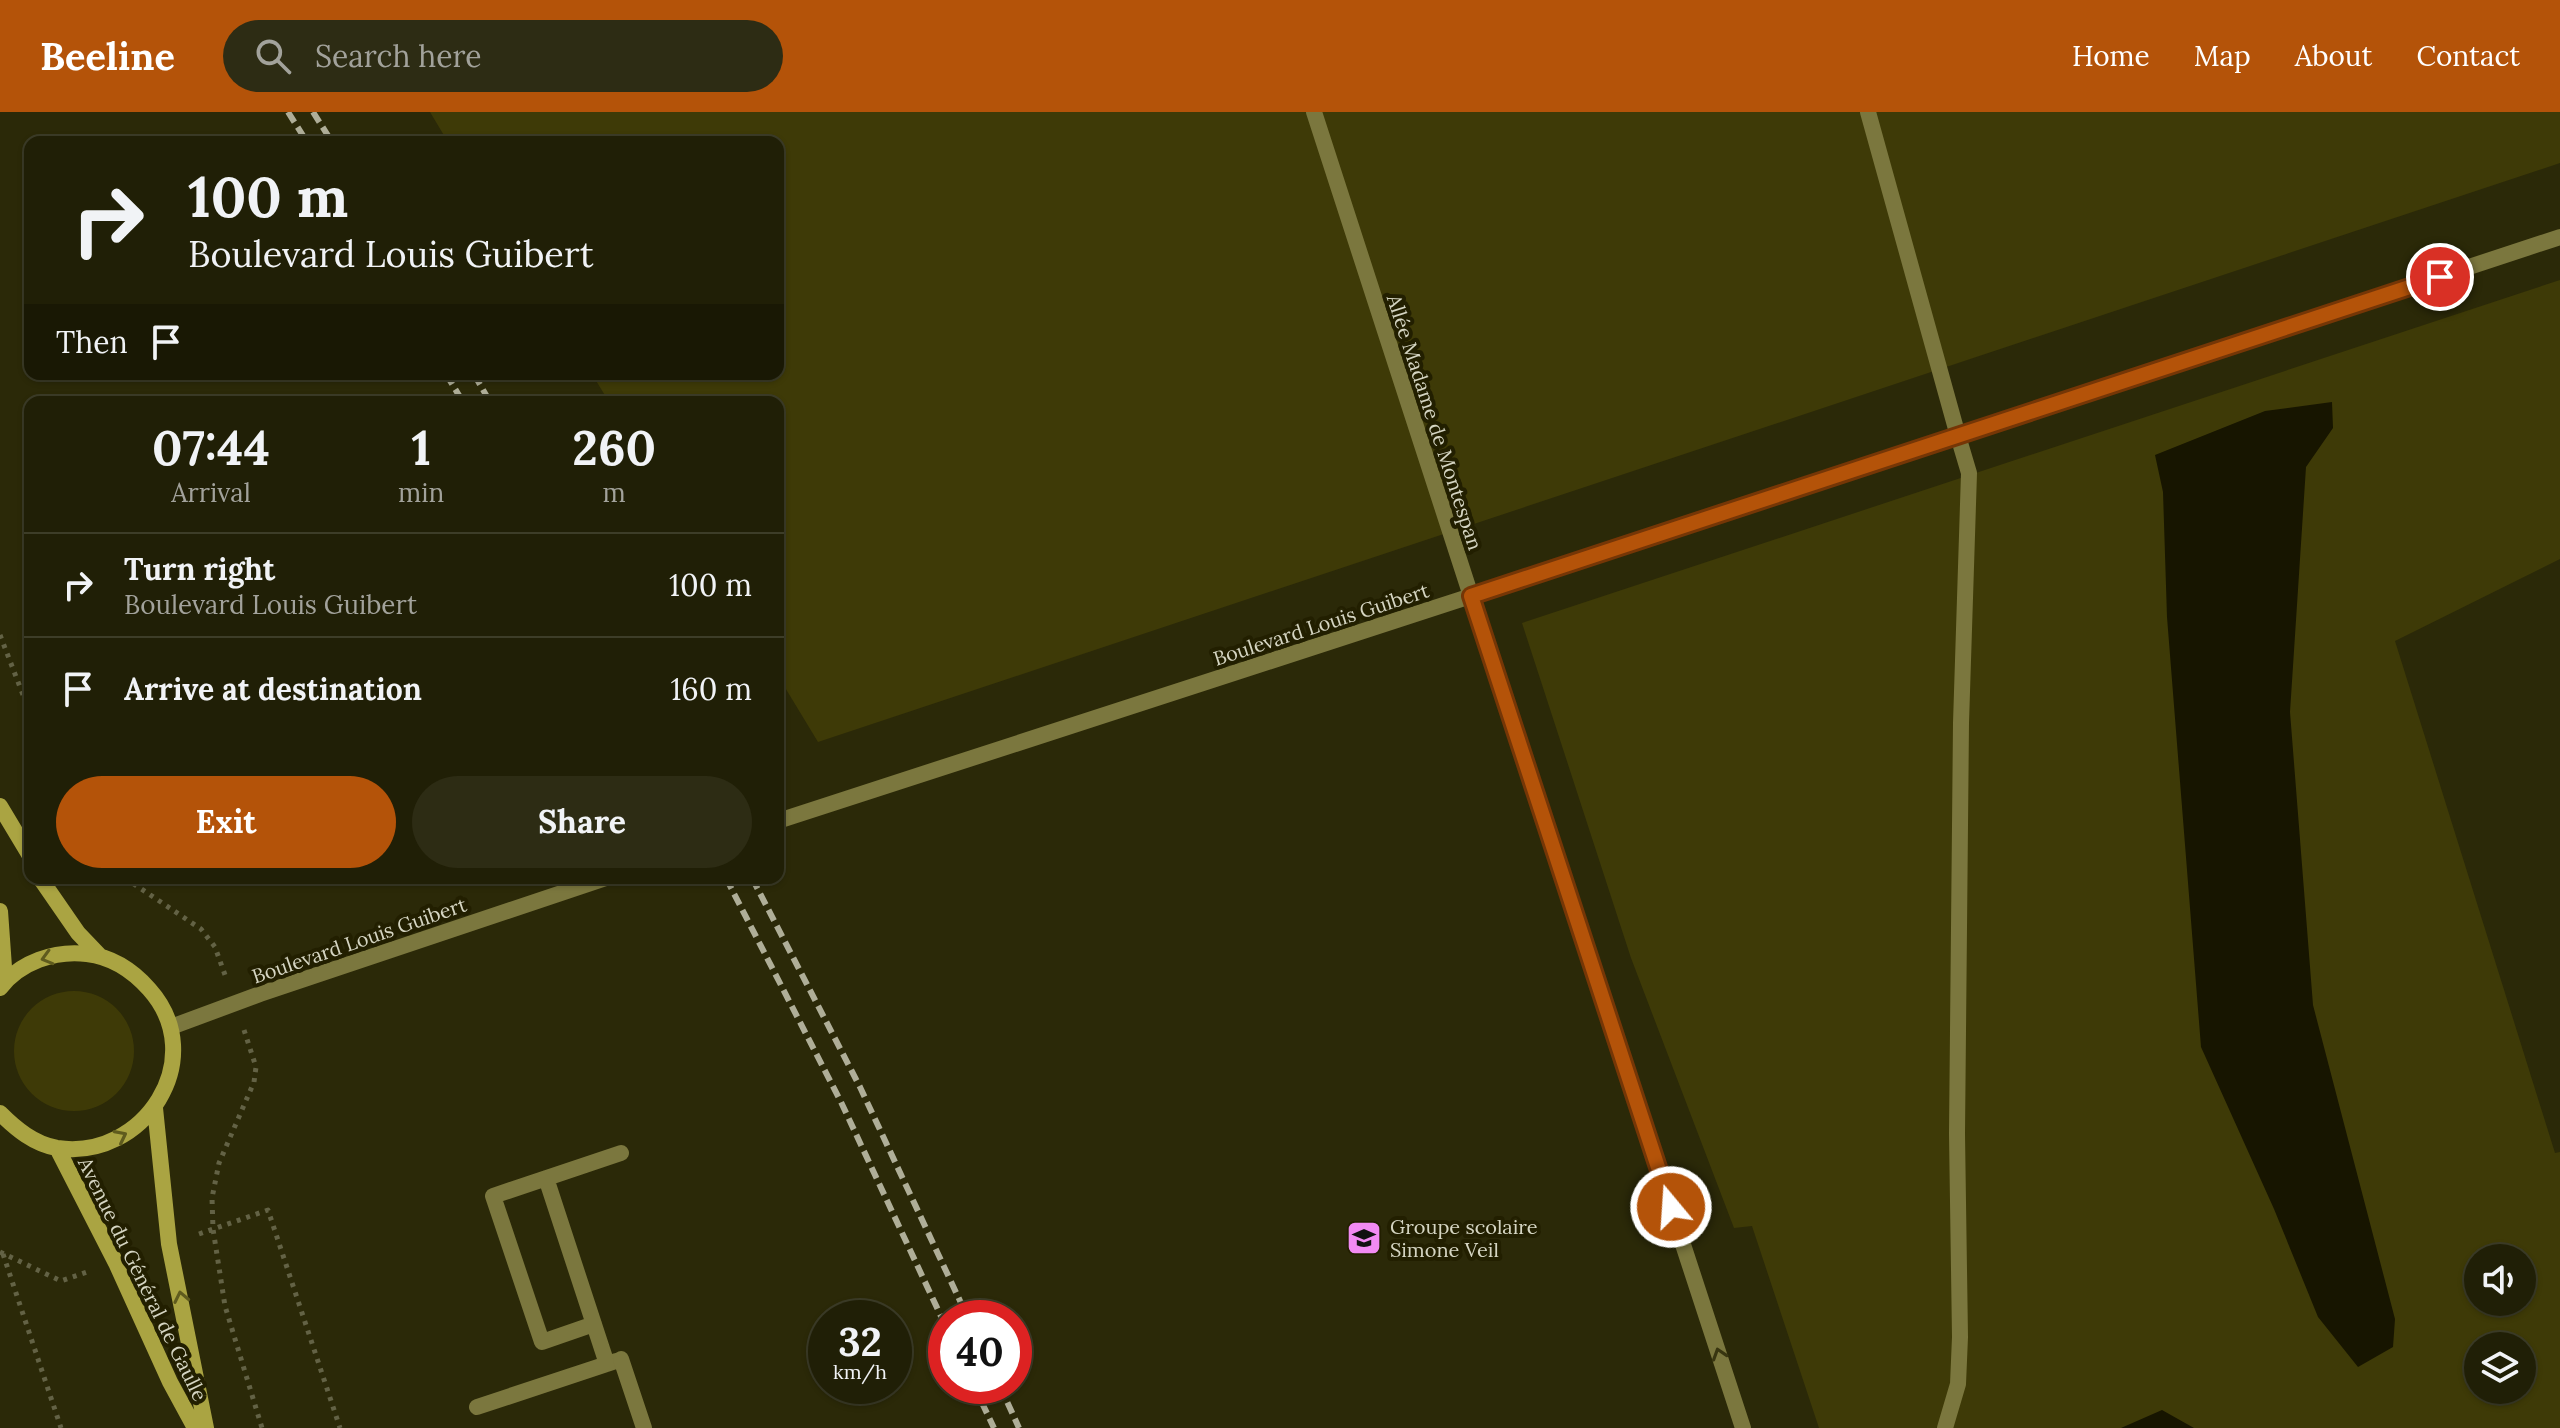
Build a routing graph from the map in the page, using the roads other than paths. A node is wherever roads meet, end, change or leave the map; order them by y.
1 (1314, 112) edge
2 (1868, 112) edge
3 (2560, 237) edge
4 (1958, 436) junction
5 (1471, 596) junction
6 (0, 806) edge
7 (784, 819) edge
8 (24, 846) edge
9 (44, 884) edge
10 (588, 884) edge
11 (0, 911) edge
12 (100, 956) junction
13 (3, 984) edge
14 (171, 1027) junction
15 (155, 1108) junction
16 (0, 1113) edge
17 (0, 1128) edge
18 (18, 1130) junction
19 (57, 1148) junction
20 (621, 1153) dead end
21 (546, 1178) junction
22 (594, 1324) junction
23 (614, 1362) junction
24 (477, 1407) dead end
25 (195, 1428) edge
26 (206, 1428) edge
27 (644, 1428) edge
28 (1743, 1428) edge
29 (1945, 1428) edge

1 - 5 street, Allée Madame de Montespan
2 - 4 street
3 - 4 street, Boulevard Louis Guibert
4 - 5 street, Boulevard Louis Guibert
4 - 29 street
5 - 7 street, Boulevard Louis Guibert
28 -> 5 street, Allée Madame de Montespan
6 - 8 main road
9 - 12 main road, Avenue du Général de Gaulle
10 - 14 street, Boulevard Louis Guibert
11 - 13 main road, Avenue du Général de Gaulle
12 -> 13 main road, Avenue du Général de Gaulle
12 - 14 main road, Avenue du Général de Gaulle
14 - 15 main road, Avenue du Général de Gaulle
19 -> 15 main road, Avenue du Général de Gaulle
26 -> 15 main road, Avenue du Général de Gaulle
16 - 18 main road, Avenue du Général de Gaulle
17 - 18 street
18 - 19 main road, Avenue du Général de Gaulle
19 - 25 main road, Avenue du Général de Gaulle
20 - 21 street
21 - 22 street
21 - 22 street
22 - 23 street
23 - 24 street
23 - 27 street

